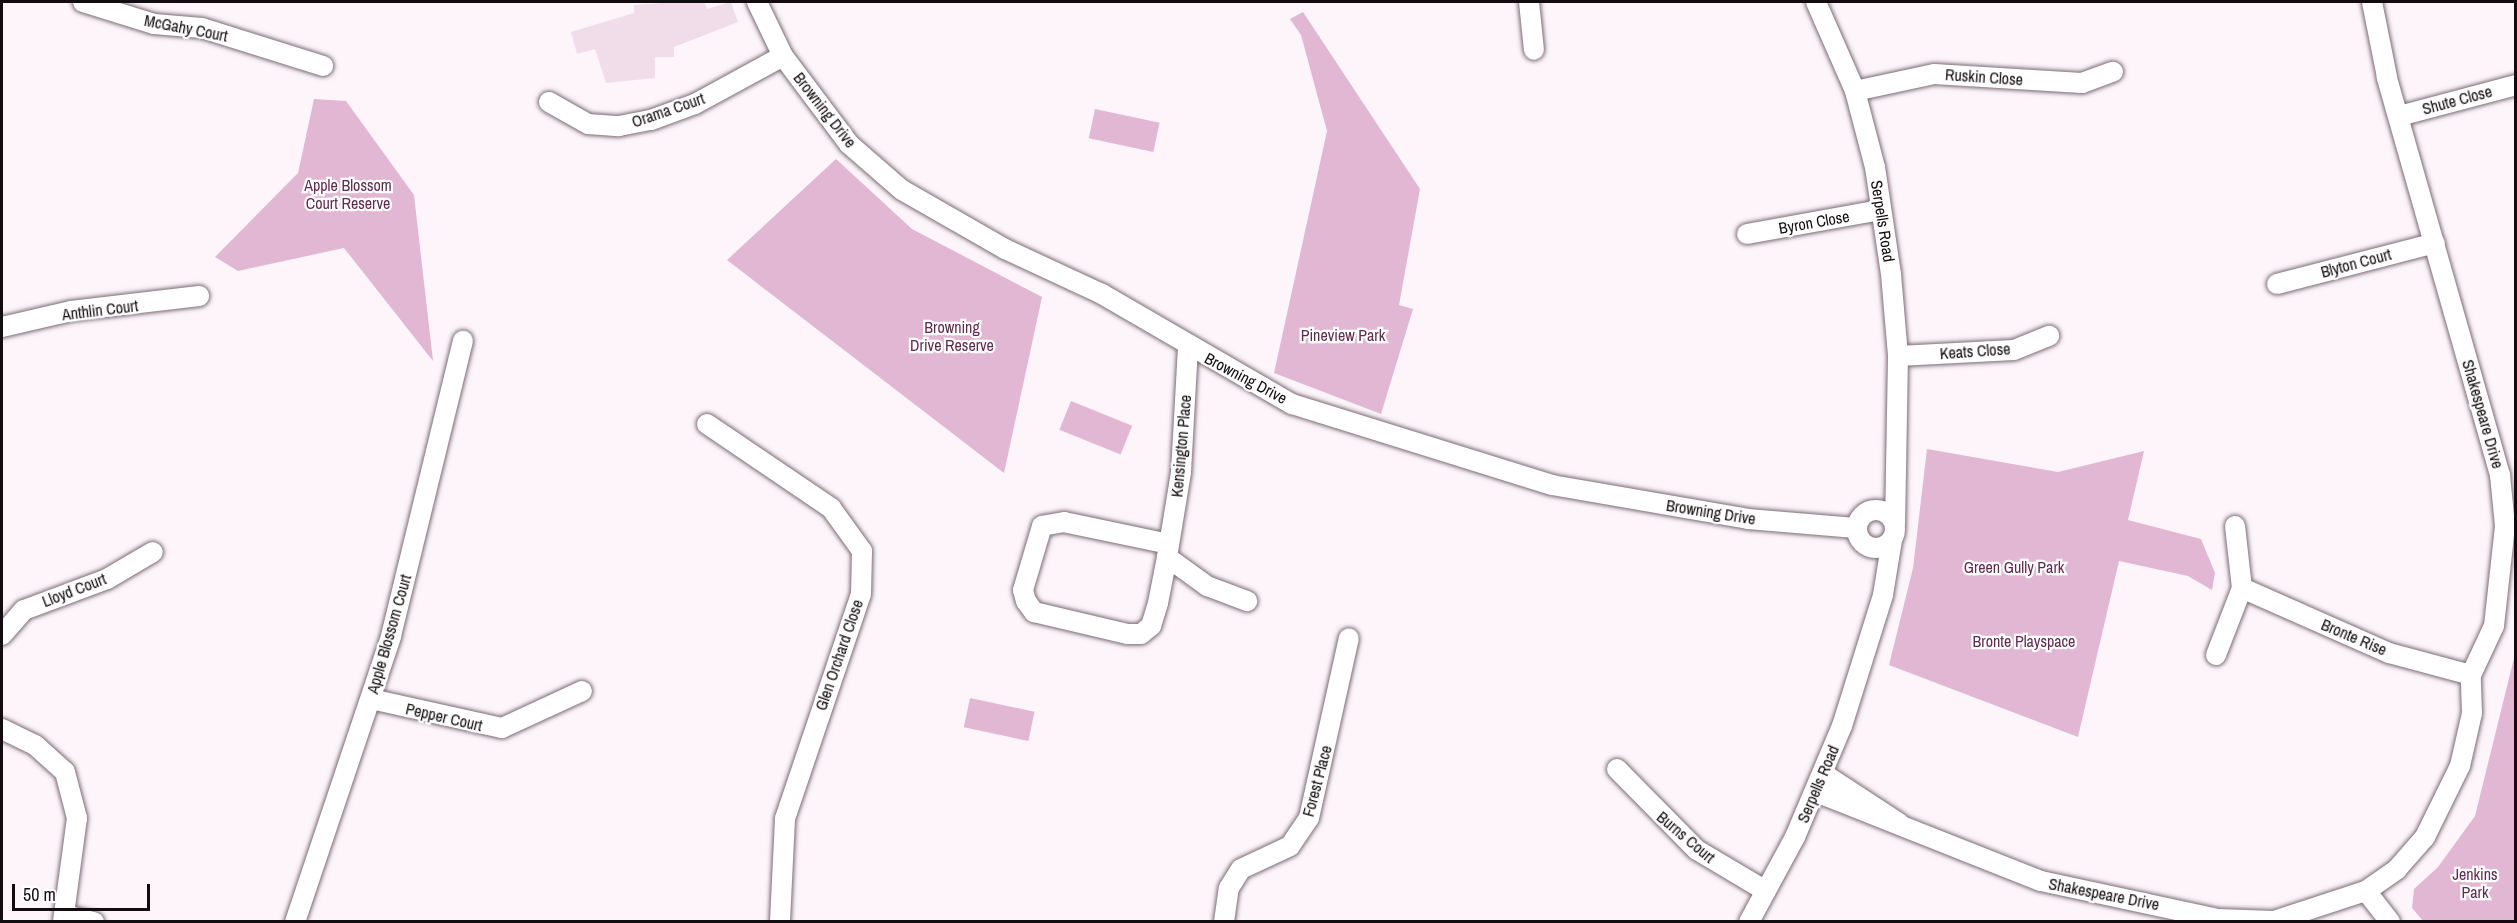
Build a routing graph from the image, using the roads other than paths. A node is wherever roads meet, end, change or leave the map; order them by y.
1 (83, 2) edge
2 (758, 2) edge
3 (1529, 2) edge
4 (1816, 2) edge
5 (2372, 2) edge
6 (1534, 50) dead end
7 (783, 56) junction
8 (323, 66) dead end
9 (2113, 72) dead end
10 (2516, 85) edge
11 (1855, 91) junction
12 (549, 102) dead end
13 (2399, 116) junction
14 (1881, 210) junction
15 (1747, 234) dead end
16 (2435, 243) junction
17 (2277, 284) dead end
18 (200, 296) dead end
19 (2, 327) edge
20 (2049, 336) dead end
21 (463, 341) dead end
22 (1188, 347) junction
23 (1898, 356) junction
24 (707, 424) dead end
25 (1896, 450) junction
26 (1877, 510) junction
27 (2235, 526) dead end
28 (1856, 528) junction
29 (1894, 532) junction
30 (1872, 549) junction
31 (1168, 551) junction
32 (153, 552) dead end
33 (2242, 588) junction
34 (1247, 601) dead end
35 (2, 635) edge
36 (1349, 638) dead end
37 (1868, 639) junction
38 (2216, 655) dead end
39 (2471, 675) junction
40 (582, 691) dead end
41 (370, 699) junction
42 (2, 729) edge
43 (1617, 769) dead end
44 (1820, 783) junction
45 (1766, 891) junction
46 (2366, 891) junction
47 (2157, 913) edge
48 (64, 918) edge
49 (94, 921) edge
50 (295, 921) edge
51 (780, 921) edge
52 (1224, 921) edge
53 (1749, 921) edge
54 (2390, 921) edge

1 - 8 street, McGahy Court
2 - 7 street, Browning Drive
3 - 6 street
4 - 11 street, Serpells Road
5 - 13 street, Shakespeare Drive
7 - 12 street, Orama Court
7 - 22 street, Browning Drive
9 - 11 street, Ruskin Close
10 - 13 street, Shute Close
11 - 14 street, Serpells Road
13 - 16 street, Shakespeare Drive
14 - 15 street, Byron Close
14 - 23 street, Serpells Road
16 - 17 street, Blyton Court
16 - 39 street, Shakespeare Drive
18 - 19 street, Anthlin Court
20 - 23 street, Keats Close
21 - 41 street, Apple Blossom Court
22 - 28 street, Browning Drive
22 - 31 street, Kensington Place
23 - 25 street, Serpells Road
24 - 51 street, Glen Orchard Close
25 - 26 street, Serpells Road
25 - 29 street, Serpells Road
26 - 28 street
26 - 29 street
27 - 33 street
28 - 30 street
29 - 30 street
29 - 37 street, Serpells Road
30 - 37 street, Serpells Road
31 - 31 street, Kensington Place
31 - 34 street
32 - 35 street, Lloyd Court
33 - 38 street
33 - 39 street, Bronte Rise
36 - 52 street, Forest Place
37 - 44 street, Serpells Road
39 - 46 street, Shakespeare Drive
40 - 41 street, Pepper Court
41 - 50 street, Apple Blossom Court
42 - 48 street
43 - 45 street, Burns Court
44 - 45 street, Serpells Road
44 - 47 street, Shakespeare Drive
45 - 53 street, Serpells Road
46 - 47 street, Shakespeare Drive
46 - 54 street
48 - 49 street

